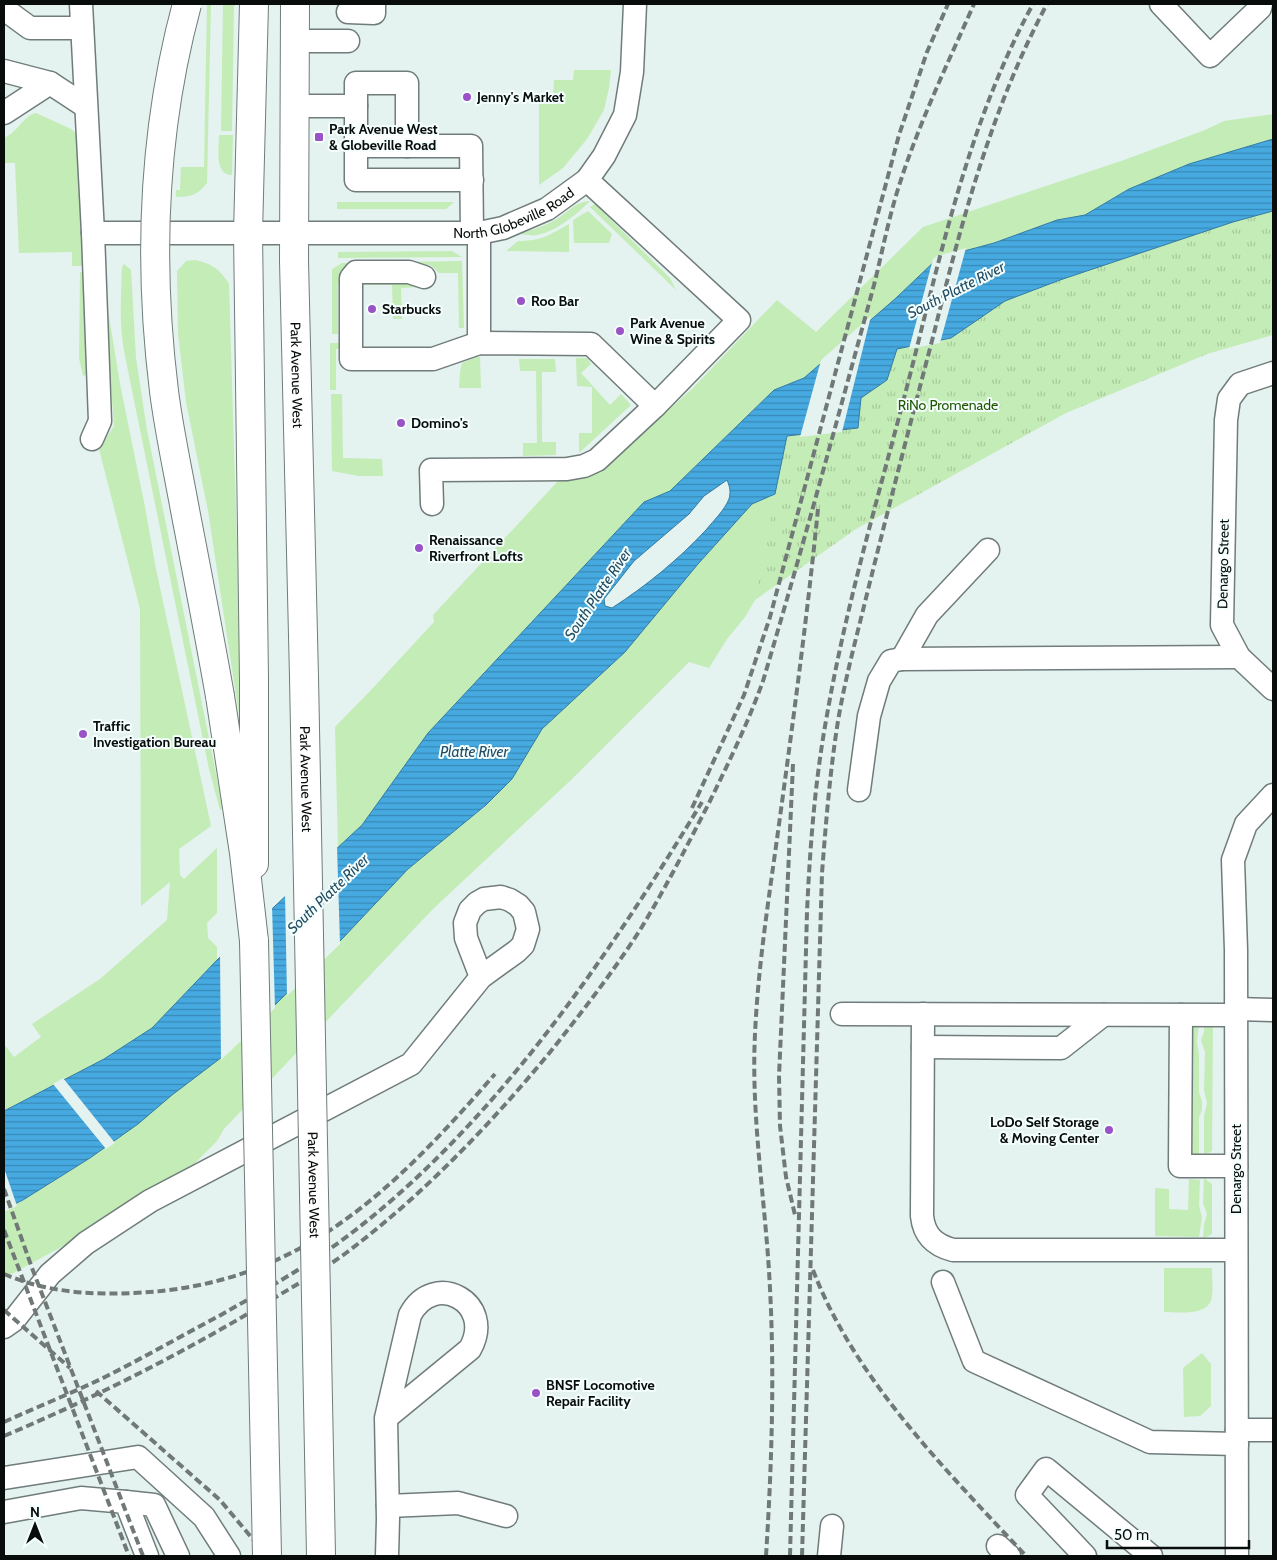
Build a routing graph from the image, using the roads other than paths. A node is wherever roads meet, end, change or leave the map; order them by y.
1 (81, 4) edge
2 (187, 4) edge
3 (254, 4) edge
4 (296, 4) edge
5 (374, 4) edge
6 (635, 4) edge
7 (1160, 4) edge
8 (1261, 4) edge
9 (4, 10) edge
10 (348, 12) dead end
11 (82, 28) junction
12 (295, 41) junction
13 (348, 41) dead end
14 (4, 71) edge
15 (4, 80) edge
16 (50, 83) junction
17 (85, 106) junction
18 (295, 106) junction
19 (356, 106) junction
20 (4, 113) edge
21 (356, 146) junction
22 (408, 146) junction
23 (472, 180) junction
24 (587, 180) junction
25 (93, 233) junction
26 (248, 233) junction
27 (294, 233) junction
28 (475, 233) junction
29 (424, 276) dead end
30 (479, 343) junction
31 (1273, 372) edge
32 (654, 406) junction
33 (92, 439) dead end
34 (432, 504) dead end
35 (988, 550) dead end
36 (1239, 657) junction
37 (902, 659) junction
38 (1273, 689) edge
39 (858, 790) dead end
40 (1273, 795) edge
41 (254, 941) junction
42 (481, 977) dead end
43 (1273, 1010) edge
44 (1236, 1012) junction
45 (842, 1014) dead end
46 (923, 1014) junction
47 (1103, 1015) junction
48 (1181, 1015) junction
49 (923, 1047) junction
50 (1236, 1166) junction
51 (1236, 1250) junction
52 (943, 1282) dead end
53 (4, 1327) edge
54 (386, 1418) junction
55 (1273, 1430) edge
56 (1237, 1437) junction
57 (4, 1478) edge
58 (126, 1502) junction
59 (388, 1506) junction
60 (4, 1512) edge
61 (506, 1516) dead end
62 (832, 1526) dead end
63 (147, 1556) edge
64 (178, 1556) edge
65 (228, 1556) edge
66 (266, 1556) edge
67 (321, 1556) edge
68 (387, 1556) edge
69 (829, 1556) edge
70 (1086, 1556) edge
71 (1151, 1556) edge
72 (1237, 1556) edge

1 - 11 street
2 - 41 main road, bridge
3 - 26 main road
4 - 12 main road, Park Avenue West
5 - 10 street
6 - 24 street, North Globeville Road
7 - 8 street
9 - 11 street
11 - 17 street
12 - 13 street
12 - 18 main road, Park Avenue West
14 - 16 street
15 - 16 street
16 - 17 street
16 - 20 street
17 - 25 street
18 - 19 street
18 - 27 main road, Park Avenue West
19 - 21 street
19 - 22 street
21 - 22 street
21 - 23 street
22 - 23 street
23 - 28 street
24 - 28 street, North Globeville Road
24 - 32 street
25 - 26 street, North Globeville Road
25 - 33 street
26 - 27 street, North Globeville Road
26 - 41 main road
27 - 28 street, North Globeville Road
27 - 67 main road, Park Avenue West, bridge
28 - 30 street
29 - 30 street
30 - 32 street
31 - 36 street, Denargo Street
32 - 34 street
35 - 37 street
36 - 37 street
36 - 38 street, Denargo Street
37 - 39 street
40 - 44 street, Denargo Street
41 - 66 main road, bridge
42 - 53 street
43 - 44 street
44 - 48 street
44 - 50 street, Denargo Street
45 - 46 street
46 - 47 street
46 - 49 street
47 - 48 street
47 - 49 street
48 - 50 street
49 - 51 street
50 - 51 street, Denargo Street
51 - 56 street, Denargo Street
52 - 56 street
54 - 54 street
54 - 59 street
55 - 56 street
56 - 72 street, Denargo Street
57 - 65 street
58 - 60 street
58 - 63 street
58 - 64 street
59 - 61 street
59 - 68 street
62 - 69 street
70 - 71 street

